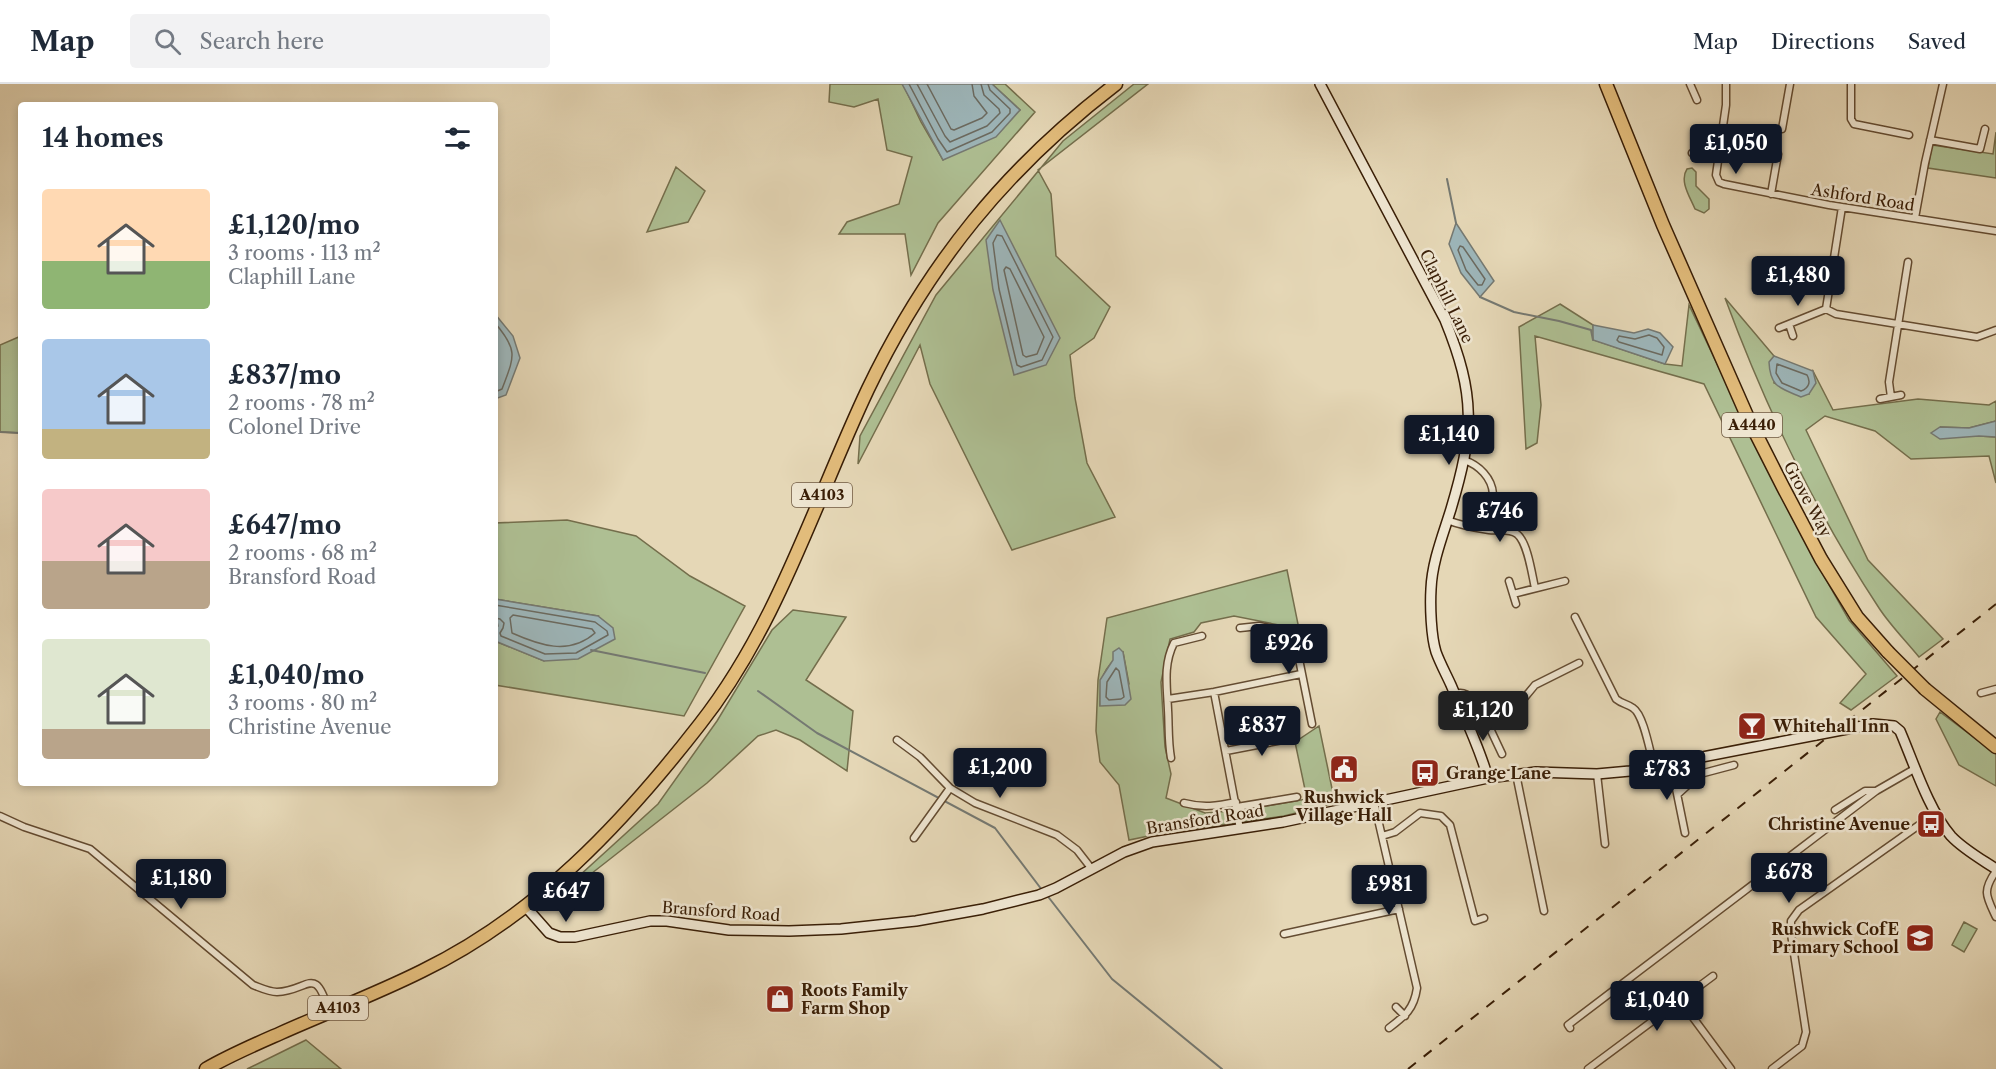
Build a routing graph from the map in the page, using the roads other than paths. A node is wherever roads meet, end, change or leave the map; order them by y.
1 (1116, 84) edge
2 (1320, 84) edge
3 (1606, 84) edge
4 (1726, 84) edge
5 (1790, 84) edge
6 (1851, 84) edge
7 (1943, 84) edge
8 (1694, 85) edge
9 (1697, 100) dead end
10 (1782, 129) dead end
11 (1985, 129) dead end
12 (1909, 135) dead end
13 (1930, 140) junction
14 (1719, 151) junction
15 (1692, 153) dead end
16 (1778, 154) dead end
17 (1771, 194) junction
18 (1842, 207) junction
19 (1915, 219) junction
20 (1996, 231) edge
21 (1908, 262) dead end
22 (1826, 309) junction
23 (1789, 324) junction
24 (1897, 324) junction
25 (1779, 328) dead end
26 (1996, 331) edge
27 (1793, 336) dead end
28 (1901, 395) dead end
29 (1891, 397) junction
30 (1880, 399) dead end
31 (1464, 460) junction
32 (1493, 494) dead end
33 (1447, 520) junction
34 (1509, 581) dead end
35 (1565, 581) dead end
36 (1535, 588) junction
37 (1513, 594) junction
38 (1516, 604) dead end
39 (1575, 617) dead end
40 (1240, 628) dead end
41 (1202, 636) dead end
42 (1579, 663) dead end
43 (1302, 674) junction
44 (1996, 689) edge
45 (1214, 692) junction
46 (1981, 693) dead end
47 (1455, 694) junction
48 (1167, 699) junction
49 (1486, 720) junction
50 (1312, 724) dead end
51 (1293, 738) dead end
52 (897, 740) dead end
53 (1996, 747) edge
54 (1226, 751) junction
55 (1502, 754) dead end
56 (1172, 758) dead end
57 (1671, 764) junction
58 (1734, 765) dead end
59 (1654, 766) junction
60 (1916, 768) junction
61 (1516, 774) junction
62 (1597, 774) junction
63 (1488, 778) junction
64 (950, 788) junction
65 (1876, 791) junction
66 (1678, 794) junction
67 (1297, 797) dead end
68 (1374, 802) junction
69 (1184, 803) dead end
70 (1237, 805) junction
71 (1835, 810) dead end
72 (1936, 813) junction
73 (0, 816) edge
74 (1240, 829) junction
75 (1685, 833) dead end
76 (1382, 836) junction
77 (914, 838) dead end
78 (1605, 844) dead end
79 (1091, 868) junction
80 (1996, 870) edge
81 (526, 907) junction
82 (1400, 909) junction
83 (1544, 911) dead end
84 (1996, 917) edge
85 (1484, 918) dead end
86 (1284, 934) dead end
87 (1713, 976) dead end
88 (1680, 1000) junction
89 (1396, 1007) dead end
90 (329, 1012) junction
91 (1405, 1016) junction
92 (1389, 1028) dead end
93 (1570, 1028) dead end
94 (206, 1069) edge
95 (1588, 1069) edge
96 (1731, 1069) edge
97 (1772, 1069) edge

1 - 81 highway, A4103
2 - 31 street, Claphill Lane
3 - 53 highway, Grove Way / A4440, bridge
4 - 14 street, Ashford Road
5 - 10 street
6 - 12 street
7 - 13 street
8 - 9 street
11 - 13 street
13 - 19 street
14 - 15 street
14 - 17 street, Ashford Road
16 - 17 street
17 - 18 street, Ashford Road
18 - 19 street, Ashford Road
18 - 22 street
19 - 20 street, Ashford Road
21 - 24 street
22 - 23 street
22 - 24 street
23 - 25 street
23 - 27 street
24 - 26 street
24 - 29 street
28 - 29 street
29 - 30 street
31 - 32 street
31 - 33 street, Claphill Lane
33 - 36 street
33 - 47 street, Claphill Lane
34 - 37 street
35 - 36 street
36 - 37 street
37 - 38 street
39 - 59 street
40 - 43 street
41 - 48 street
42 - 49 street
43 - 45 street
43 - 50 street
44 - 46 street
45 - 48 street
45 - 54 street
47 - 49 street
47 - 63 street, Claphill Lane
48 - 56 street
49 - 55 street
51 - 54 street
52 - 64 street
54 - 70 street
57 - 59 street, Bransford Road
57 - 60 street, Bransford Road, bridge
57 - 66 street
58 - 66 street
59 - 62 street, Bransford Road
60 - 65 street
60 - 72 street
61 - 62 street, Bransford Road
61 - 63 street, Bransford Road
61 - 83 street
62 - 78 street
63 - 68 street, Bransford Road
64 - 77 street
64 - 79 street
65 - 71 street
65 - 93 street
66 - 75 street
67 - 70 street
68 - 74 street, Bransford Road
68 - 76 street
69 - 70 street
70 - 74 street
72 - 80 street
72 - 97 street
73 - 90 street
74 - 79 street, Bransford Road
76 - 82 street
76 - 85 street
79 - 81 street, Bransford Road
80 - 84 street
81 - 90 highway, A4103
82 - 86 street
82 - 91 street
87 - 88 street
88 - 95 street
88 - 96 street
89 - 91 street
90 - 94 highway, A4103
91 - 92 street

